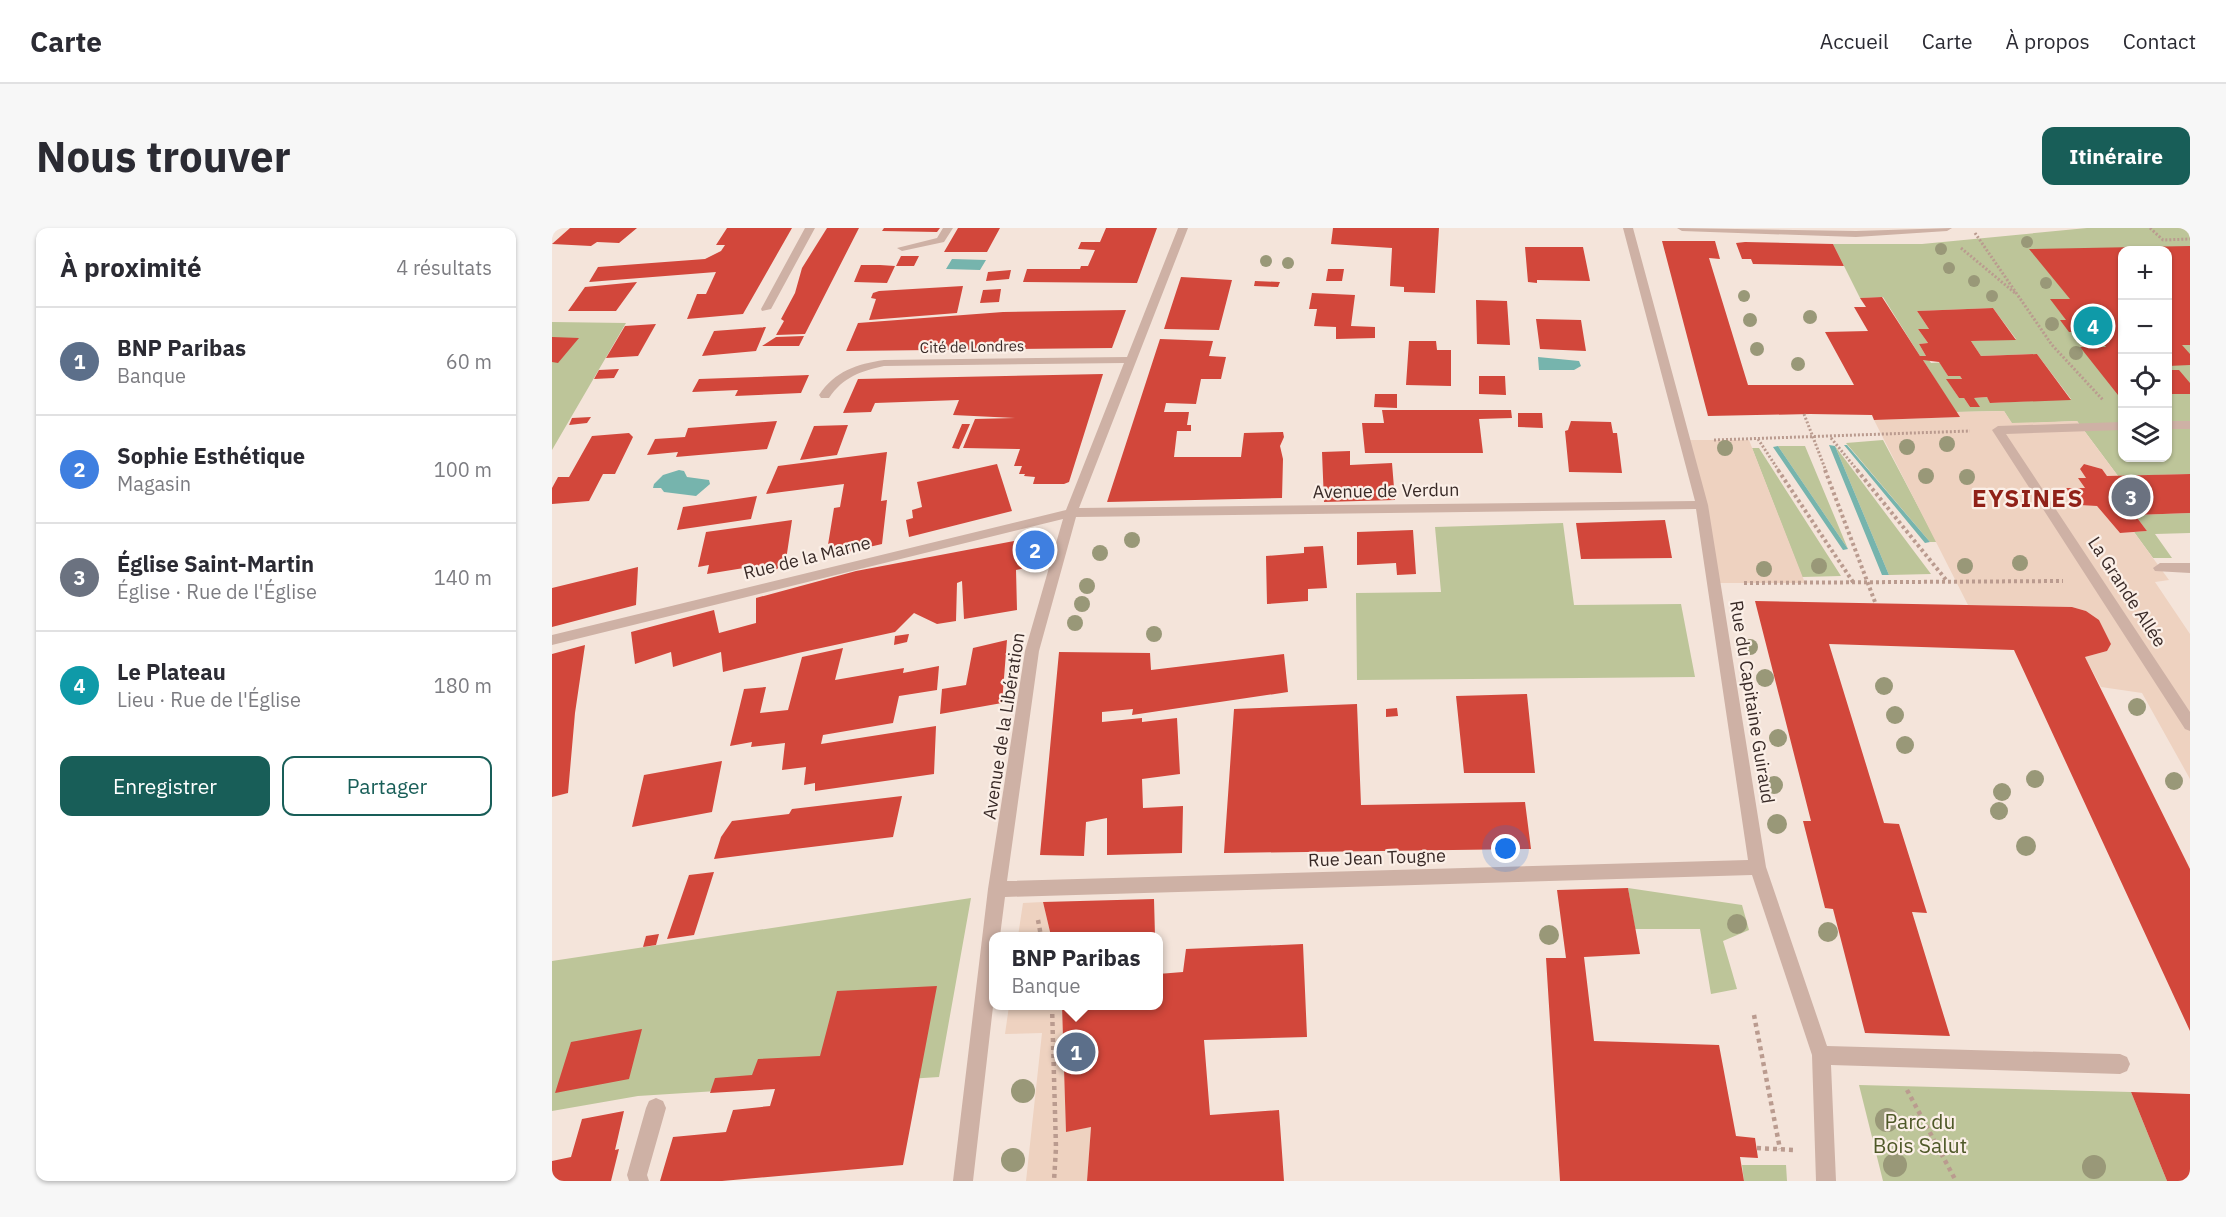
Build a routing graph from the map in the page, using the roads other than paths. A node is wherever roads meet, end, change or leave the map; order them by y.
1 (810, 228) edge
2 (948, 228) edge
3 (1183, 228) edge
4 (1628, 228) edge
5 (1682, 228) edge
6 (1708, 228) edge
7 (1942, 229) edge
8 (902, 249) dead end
9 (766, 309) dead end
10 (1131, 360) junction
11 (825, 394) dead end
12 (2190, 424) edge
13 (2172, 425) edge
14 (2118, 426) edge
15 (1702, 505) junction
16 (1071, 513) junction
17 (2160, 568) dead end
18 (2190, 568) edge
19 (552, 640) edge
20 (2190, 725) edge
21 (1758, 867) junction
22 (997, 889) junction
23 (992, 932) edge
24 (989, 954) edge
25 (1821, 1055) junction
26 (2120, 1064) dead end
27 (656, 1108) dead end
28 (639, 1181) edge
29 (961, 1181) edge
30 (1826, 1181) edge

1 - 9 street
2 - 8 street
3 - 10 street, Avenue de la Libération
4 - 15 street, Rue du Capitaine Guiraud
5 - 6 street
6 - 7 street
10 - 11 street, Cité de Londres
10 - 16 street, Avenue de la Libération
12 - 13 street
14 - 20 street, La Grande Allée
15 - 16 street, Avenue de Verdun
15 - 21 street, Rue du Capitaine Guiraud
16 - 19 street, Rue de la Marne
16 - 22 street, Avenue de la Libération
17 - 18 street
21 - 22 street, Rue Jean Tougne
21 - 25 street, Rue du Capitaine Guiraud
22 - 23 street, Avenue de la Libération
24 - 29 street, Avenue de la Libération
25 - 26 street
25 - 30 street, Rue du Capitaine Guiraud
27 - 28 street

